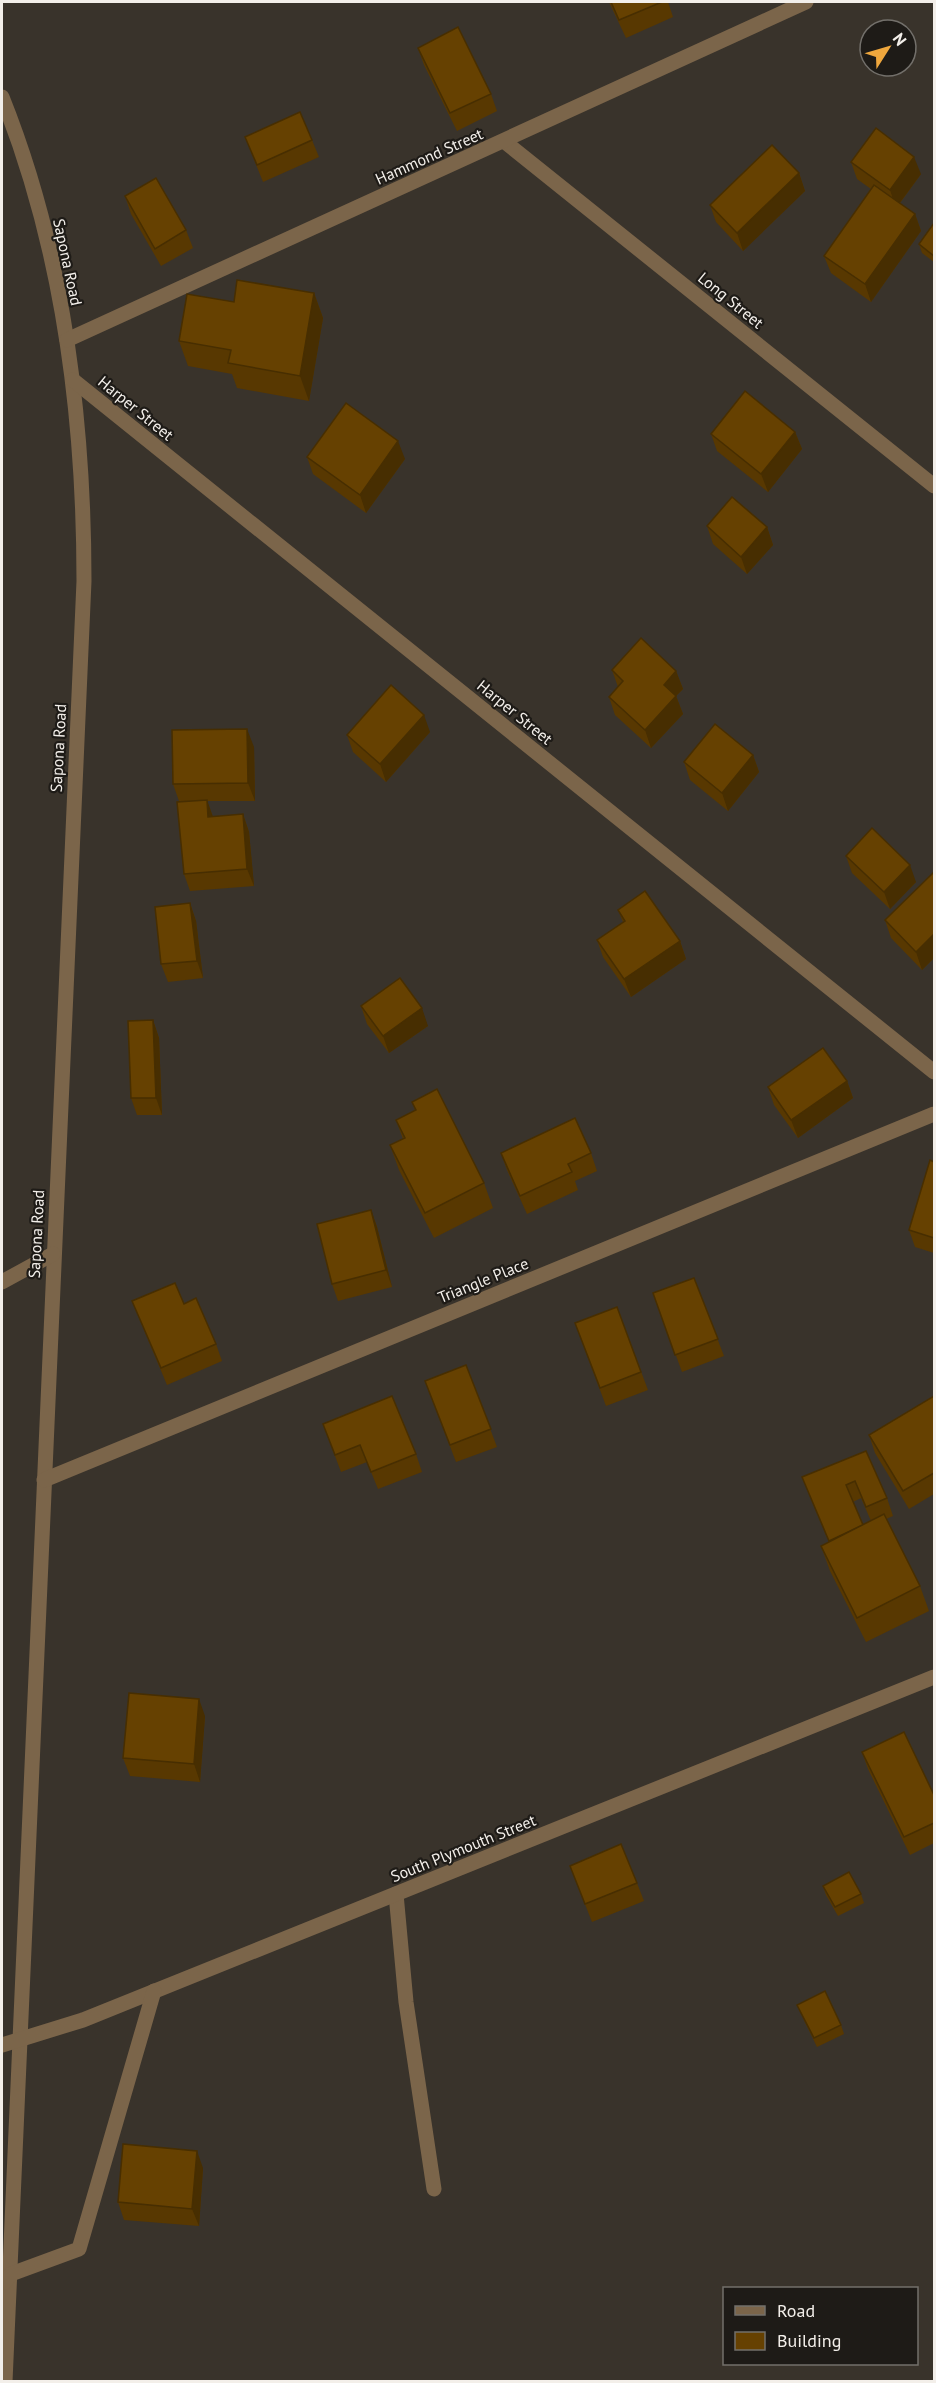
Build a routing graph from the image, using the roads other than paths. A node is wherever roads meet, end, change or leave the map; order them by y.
1 (806, 2) edge
2 (2, 97) edge
3 (505, 142) junction
4 (67, 340) junction
5 (73, 380) junction
6 (934, 486) edge
7 (934, 1072) edge
8 (934, 1114) edge
9 (53, 1254) junction
10 (2, 1282) edge
11 (45, 1480) junction
12 (934, 1677) edge
13 (396, 1894) junction
14 (154, 1991) junction
15 (20, 2039) junction
16 (2, 2045) edge
17 (434, 2189) dead end
18 (6, 2281) edge
19 (5, 2382) edge

1 - 3 street, Hammond Street
2 - 4 street, Sapona Road
3 - 4 street, Hammond Street
3 - 6 street, Long Street
4 - 5 street, Sapona Road
5 - 7 street, Harper Street
5 - 9 street, Sapona Road
8 - 11 street, Triangle Place
9 - 10 street
9 - 11 street, Sapona Road
11 - 15 street, Sapona Road
12 - 13 street, South Plymouth Street
13 - 14 street, South Plymouth Street
13 - 17 street
14 - 15 street, South Plymouth Street
14 - 18 street
15 - 16 street, South Plymouth Street
15 - 18 street, Sapona Road
18 - 19 street, Sapona Road

